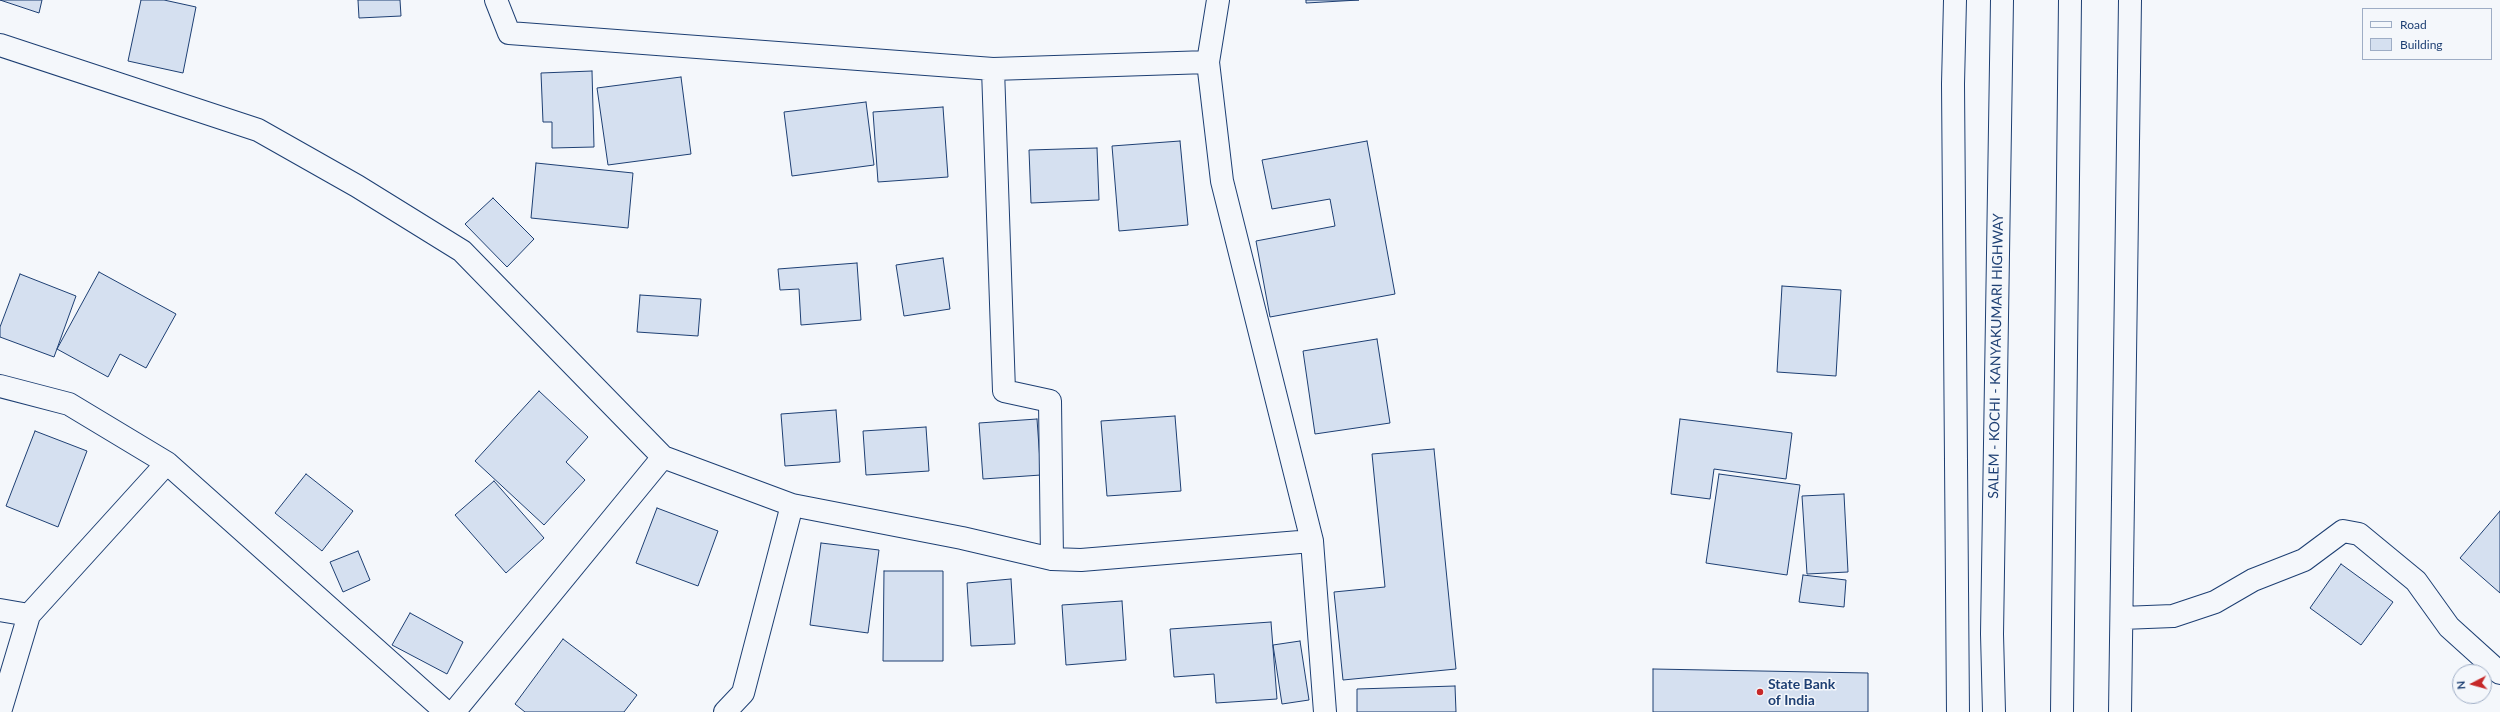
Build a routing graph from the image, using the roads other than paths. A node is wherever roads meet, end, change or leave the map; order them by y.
1 (496, 0) edge
2 (1218, 0) edge
3 (1955, 0) edge
4 (2002, 0) edge
5 (2070, 0) edge
6 (2130, 0) edge
7 (0, 45) edge
8 (1208, 62) junction
9 (993, 69) junction
10 (0, 386) edge
11 (662, 457) junction
12 (167, 463) junction
13 (792, 505) junction
14 (1312, 541) junction
15 (1052, 559) junction
16 (0, 610) edge
17 (29, 615) junction
18 (2122, 618) junction
19 (2500, 673) edge
20 (0, 712) edge
21 (446, 712) edge
22 (454, 712) edge
23 (725, 712) edge
24 (1325, 712) edge
25 (1958, 712) edge
26 (1994, 712) edge
27 (2062, 712) edge
28 (2120, 712) edge

1 - 9 main road
2 - 8 main road
3 - 25 main road
4 - 26 main road, SALEM - KOCHI - KANYAKUMARI HIGHWAY
5 - 27 main road
6 - 18 main road
7 - 11 main road
8 - 9 main road
8 - 14 main road
9 - 15 main road
10 - 12 main road
11 - 13 main road
11 - 22 main road
12 - 17 main road
12 - 21 main road
13 - 15 main road
13 - 23 main road
14 - 15 main road
14 - 24 main road
16 - 17 main road
17 - 20 main road
18 - 19 main road
18 - 28 main road

